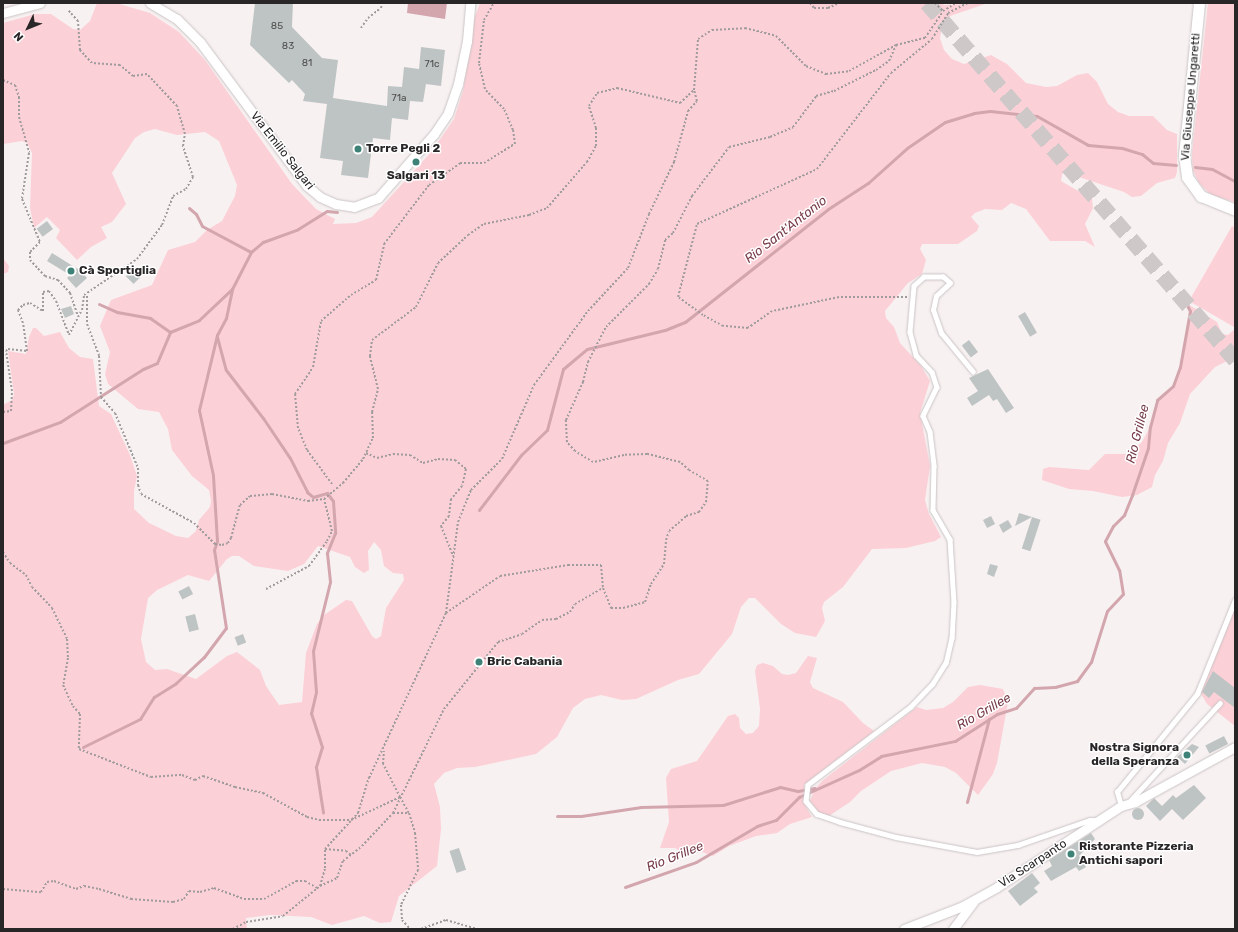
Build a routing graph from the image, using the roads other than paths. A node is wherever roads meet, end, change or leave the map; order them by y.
1 (40, 3) edge
2 (150, 3) edge
3 (470, 3) edge
4 (1199, 3) edge
5 (3, 13) edge
6 (1235, 210) edge
7 (973, 372) dead end
8 (1235, 600) edge
9 (1220, 703) dead end
10 (1235, 747) edge
11 (1124, 805) junction
12 (1101, 820) junction
13 (977, 898) junction
14 (904, 929) edge
15 (953, 929) edge

1 - 5 street
2 - 3 street, Via Emilio Salgari
4 - 6 street, Via Giuseppe Ungaretti
7 - 12 lane
8 - 11 lane
9 - 11 lane
10 - 11 street, Via Scarpanto
11 - 12 street, Via Scarpanto
12 - 13 street, Via Scarpanto
13 - 14 street
13 - 15 street, Via Scarpanto

